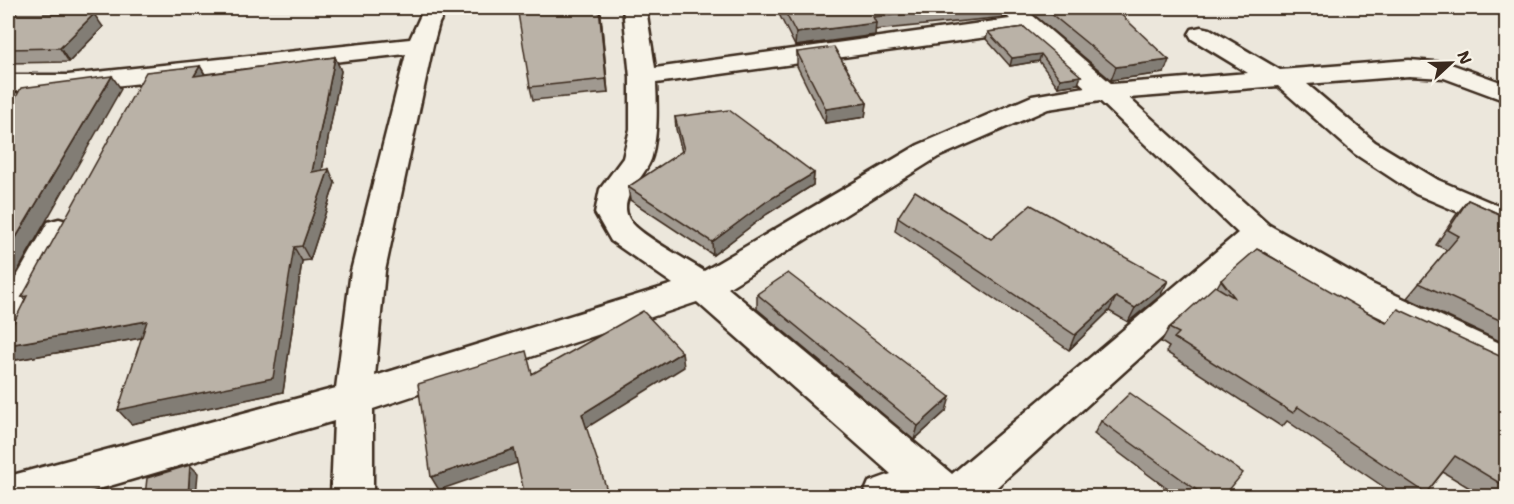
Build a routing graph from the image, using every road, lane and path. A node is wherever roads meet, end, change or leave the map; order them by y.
1 (435, 8) edge
2 (634, 8) edge
3 (1025, 13) edge
4 (1201, 34) dead end
5 (421, 45) junction
6 (144, 76) junction
7 (643, 77) junction
8 (1278, 77) junction
9 (8, 83) edge
10 (1106, 92) junction
11 (1506, 93) edge
12 (127, 107) edge
13 (70, 210) edge
14 (1506, 221) edge
15 (1258, 233) junction
16 (703, 287) junction
17 (8, 323) edge
18 (1506, 363) edge
19 (354, 399) junction
20 (944, 491) edge
21 (9, 496) edge
22 (352, 496) edge
23 (884, 496) edge

1 - 5 street
2 - 7 street
3 - 7 street
3 - 10 street
4 - 8 street
5 - 6 street
5 - 19 street
6 - 9 street
6 - 12 street
7 - 16 street
8 - 10 street
8 - 11 street
8 - 14 street
10 - 15 street
10 - 16 street
13 - 17 street
15 - 18 street
15 - 20 street
16 - 19 street
16 - 20 street
19 - 21 street
19 - 22 street
20 - 23 street

